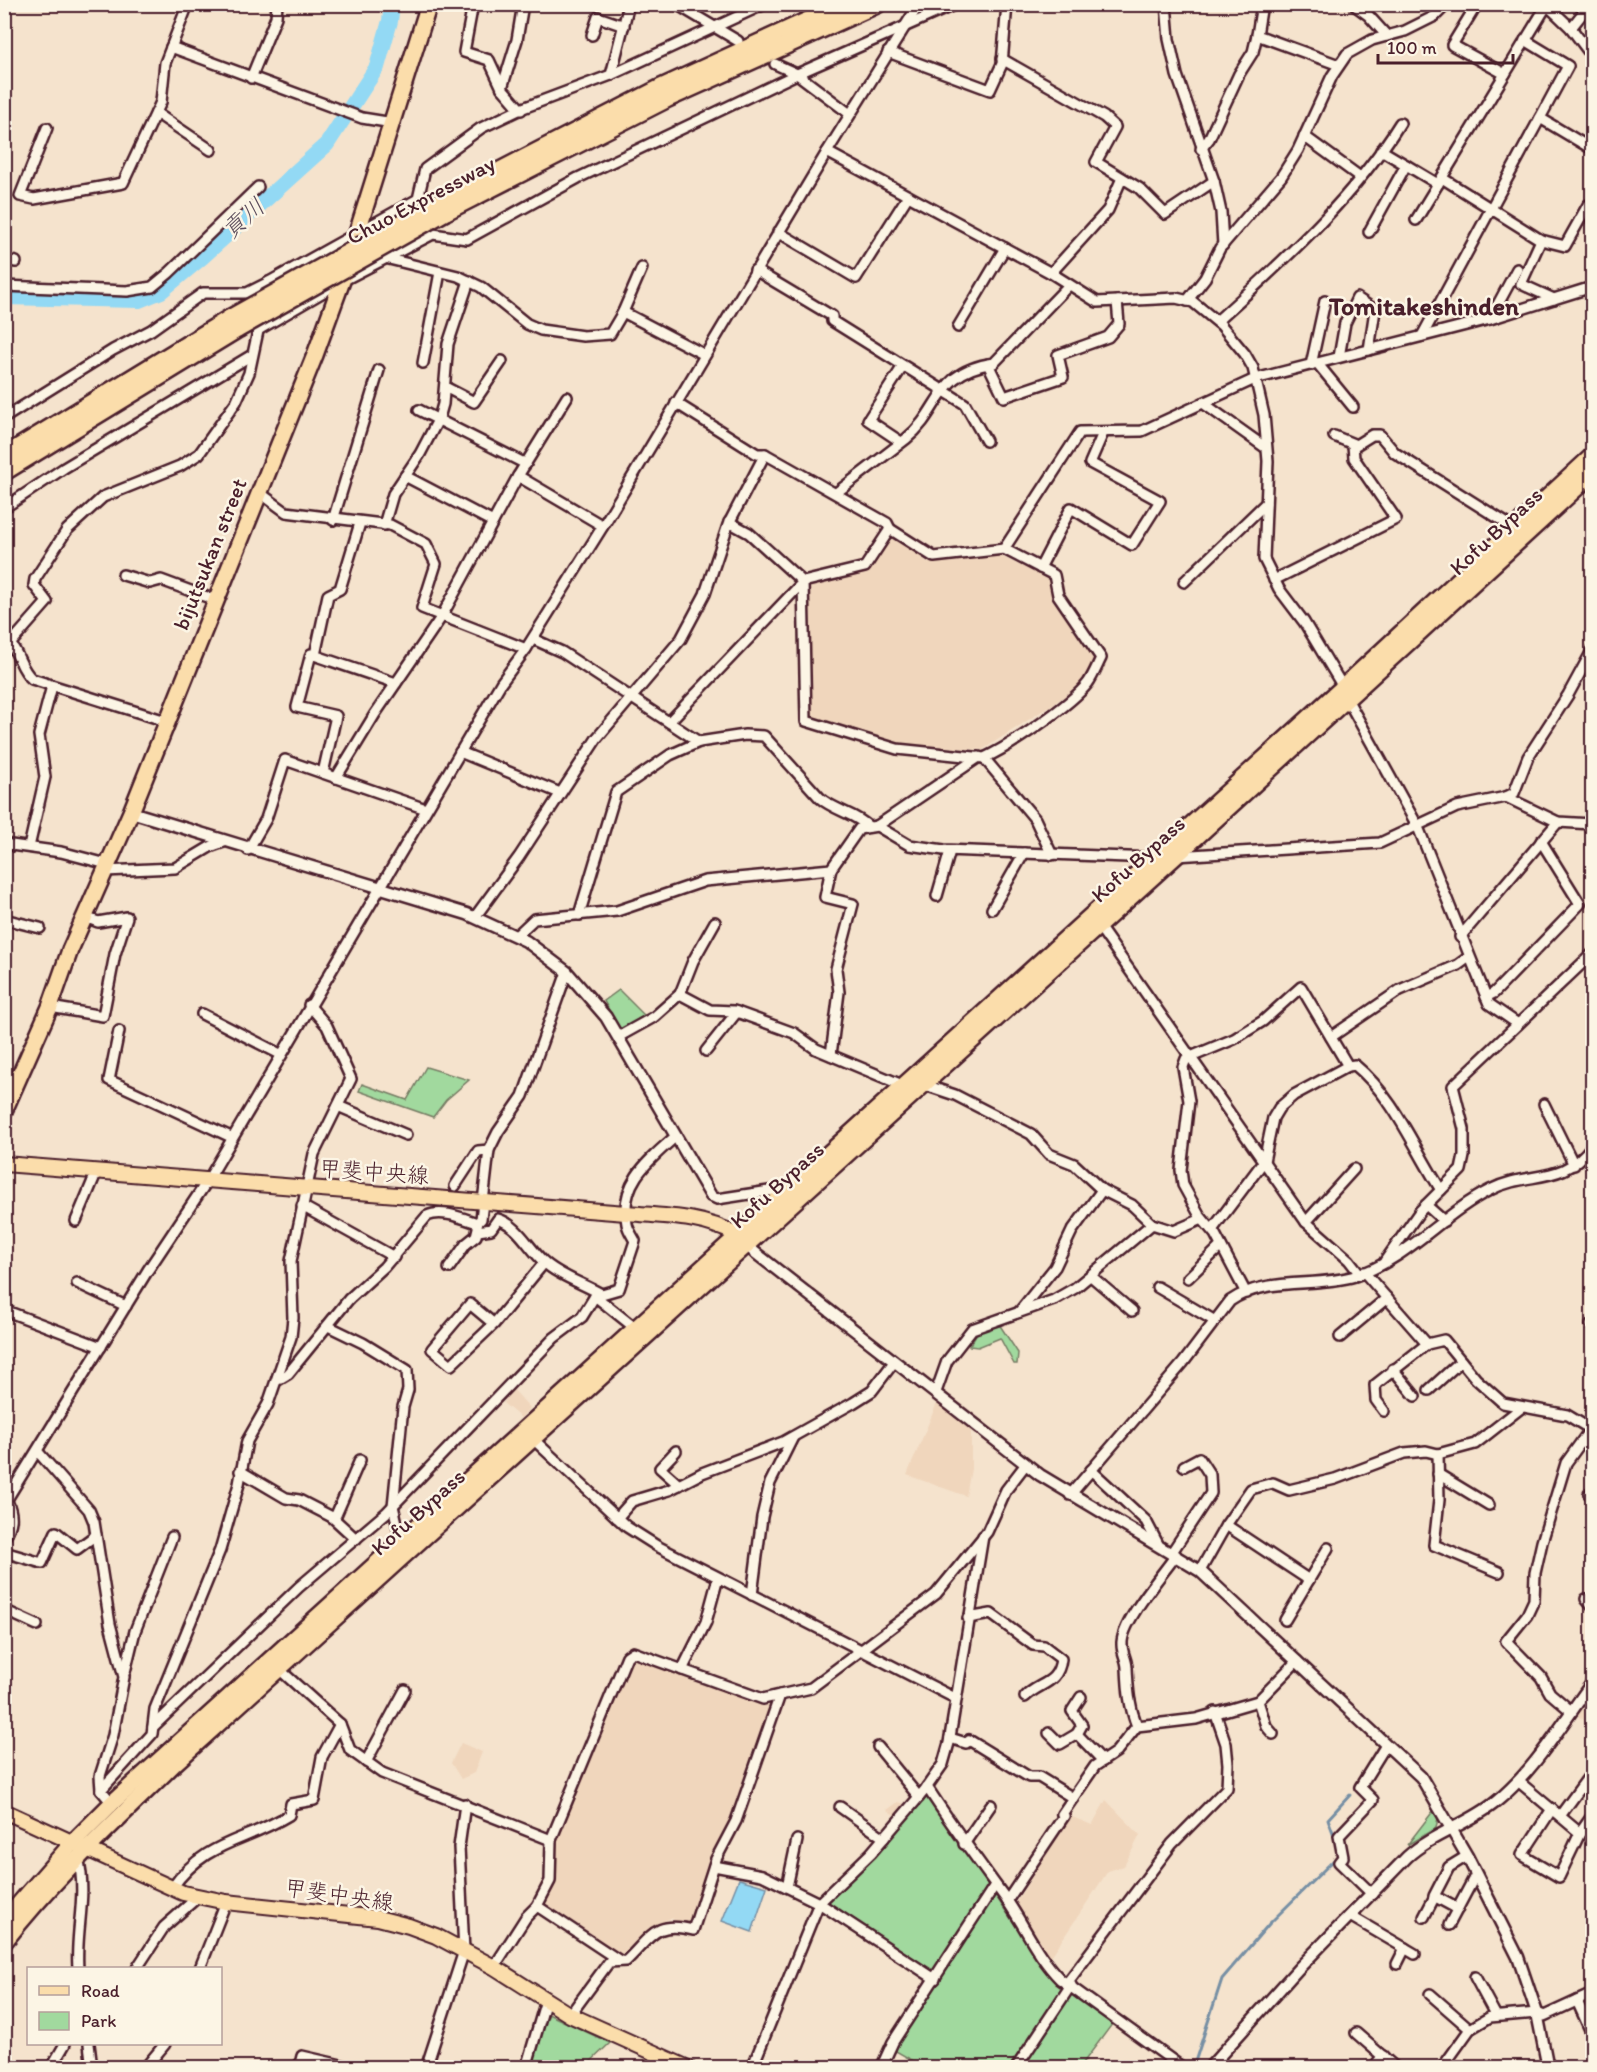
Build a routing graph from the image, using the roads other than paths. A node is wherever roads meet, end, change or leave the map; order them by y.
1 (189, 4) edge
2 (277, 4) edge
3 (429, 4) edge
4 (472, 4) edge
5 (523, 4) edge
6 (629, 4) edge
7 (676, 4) edge
8 (765, 4) edge
9 (844, 4) edge
10 (878, 4) edge
11 (919, 4) edge
12 (956, 4) edge
13 (1007, 4) edge
14 (1166, 4) edge
15 (1262, 4) edge
16 (1353, 4) edge
17 (1447, 4) edge
18 (1477, 4) edge
19 (1590, 4) edge
20 (624, 26) junction
21 (903, 27) junction
22 (1571, 28) junction
23 (716, 29) junction
24 (592, 34) dead end
25 (1257, 35) junction
26 (1387, 36) junction
27 (1525, 40) junction
28 (738, 41) dead end
29 (171, 47) junction
30 (888, 52) junction
31 (1593, 56) edge
32 (1002, 59) junction
33 (775, 64) dead end
34 (1339, 65) junction
35 (1505, 74) junction
36 (611, 75) junction
37 (796, 75) junction
38 (250, 78) junction
39 (502, 88) junction
40 (521, 110) junction
41 (156, 113) junction
42 (850, 114) junction
43 (1540, 118) junction
44 (393, 123) junction
45 (1400, 123) dead end
46 (47, 128) dead end
47 (1304, 136) junction
48 (1202, 149) junction
49 (1593, 149) edge
50 (211, 150) dead end
51 (1381, 150) junction
52 (827, 152) junction
53 (1406, 165) junction
54 (1360, 177) junction
55 (1122, 178) junction
56 (1214, 181) junction
57 (1440, 181) junction
58 (258, 188) dead end
59 (908, 196) junction
60 (1588, 205) dead end
61 (442, 207) junction
62 (1492, 207) junction
63 (1416, 220) dead end
64 (357, 232) junction
65 (778, 232) junction
66 (1370, 232) dead end
67 (1541, 240) junction
68 (1223, 245) junction
69 (1005, 248) junction
70 (385, 258) junction
71 (4, 260) edge
72 (16, 262) dead end
73 (642, 268) dead end
74 (1517, 269) dead end
75 (755, 270) junction
76 (440, 272) junction
77 (1051, 273) junction
78 (342, 281) junction
79 (469, 281) junction
80 (269, 282) junction
81 (1069, 285) junction
82 (4, 286) edge
83 (1593, 287) edge
84 (1554, 299) junction
85 (1117, 301) junction
86 (1187, 301) junction
87 (1325, 301) dead end
88 (623, 312) junction
89 (1490, 319) junction
90 (1217, 321) junction
91 (234, 323) junction
92 (958, 327) dead end
93 (258, 330) junction
94 (1422, 336) junction
95 (1369, 350) junction
96 (705, 354) junction
97 (252, 355) junction
98 (1339, 357) junction
99 (502, 361) dead end
100 (423, 363) dead end
101 (988, 364) junction
102 (1314, 364) junction
103 (903, 366) junction
104 (379, 370) dead end
105 (1255, 379) junction
106 (445, 387) junction
107 (943, 391) junction
108 (567, 397) dead end
109 (676, 403) junction
110 (1203, 403) junction
111 (1353, 407) dead end
112 (419, 410) dead end
113 (4, 418) edge
114 (439, 418) junction
115 (1103, 433) junction
116 (1334, 436) dead end
117 (986, 441) dead end
118 (902, 442) junction
119 (1353, 445) junction
120 (1266, 448) junction
121 (765, 454) junction
122 (4, 456) edge
123 (1593, 456) edge
124 (526, 464) junction
125 (4, 472) edge
126 (1593, 474) edge
127 (405, 476) junction
128 (518, 476) junction
129 (259, 492) junction
130 (836, 494) junction
131 (1266, 503) junction
132 (4, 508) edge
133 (333, 520) junction
134 (493, 522) junction
135 (729, 522) junction
136 (360, 523) junction
137 (384, 525) junction
138 (603, 526) junction
139 (1514, 528) junction
140 (890, 529) junction
141 (1004, 549) junction
142 (1040, 568) junction
143 (123, 575) dead end
144 (1274, 580) junction
145 (803, 582) junction
146 (1184, 582) dead end
147 (215, 600) junction
148 (442, 616) junction
149 (533, 639) junction
150 (7, 642) edge
151 (526, 649) junction
152 (1593, 651) edge
153 (315, 655) junction
154 (396, 682) junction
155 (52, 686) junction
156 (1345, 693) junction
157 (631, 698) junction
158 (166, 721) junction
159 (669, 722) junction
160 (699, 742) junction
161 (460, 752) junction
162 (981, 758) junction
163 (323, 773) junction
164 (336, 778) junction
165 (560, 793) junction
166 (1506, 797) junction
167 (426, 809) junction
168 (131, 812) junction
169 (1558, 822) junction
170 (1593, 824) edge
171 (873, 826) junction
172 (1418, 827) junction
173 (224, 842) junction
174 (1541, 842) junction
175 (4, 844) edge
176 (29, 847) junction
177 (248, 850) junction
178 (950, 850) junction
179 (1024, 854) junction
180 (1052, 855) junction
181 (1176, 856) junction
182 (1153, 858) junction
183 (106, 867) junction
184 (831, 869) junction
185 (381, 890) junction
186 (937, 896) dead end
187 (992, 909) dead end
188 (579, 915) junction
189 (85, 917) junction
190 (475, 917) junction
191 (4, 919) edge
192 (715, 922) dead end
193 (1098, 925) junction
194 (40, 928) dead end
195 (516, 936) junction
196 (1460, 937) junction
197 (1593, 954) edge
198 (1469, 957) junction
199 (567, 972) junction
200 (680, 994) junction
201 (1486, 998) junction
202 (309, 1005) junction
203 (50, 1007) junction
204 (737, 1012) junction
205 (202, 1014) dead end
206 (1518, 1024) junction
207 (119, 1031) dead end
208 (1331, 1037) junction
209 (618, 1038) junction
210 (706, 1051) dead end
211 (280, 1054) junction
212 (831, 1055) junction
213 (1190, 1057) junction
214 (1348, 1066) junction
215 (11, 1077) edge
216 (922, 1084) junction
217 (903, 1085) junction
218 (1544, 1104) dead end
219 (338, 1106) junction
220 (4, 1111) edge
221 (406, 1135) dead end
222 (676, 1136) junction
223 (231, 1137) junction
224 (1593, 1146) edge
225 (489, 1150) junction
226 (1264, 1161) junction
227 (4, 1164) edge
228 (1574, 1165) junction
229 (1354, 1169) dead end
230 (97, 1171) junction
231 (208, 1180) junction
232 (455, 1186) dead end
233 (307, 1188) junction
234 (1102, 1190) junction
235 (1441, 1190) junction
236 (786, 1191) junction
237 (711, 1196) joint
238 (484, 1202) junction
239 (1426, 1204) junction
240 (302, 1206) junction
241 (626, 1213) junction
242 (1202, 1219) junction
243 (76, 1221) dead end
244 (1444, 1221) junction
245 (1306, 1222) junction
246 (1152, 1224) junction
247 (478, 1227) junction
248 (1212, 1230) junction
249 (741, 1239) junction
250 (1221, 1246) junction
251 (394, 1257) junction
252 (544, 1263) junction
253 (1383, 1264) junction
254 (449, 1268) dead end
255 (1362, 1273) junction
256 (1091, 1276) junction
257 (1188, 1278) dead end
258 (77, 1283) dead end
259 (1157, 1287) dead end
260 (1246, 1293) junction
261 (598, 1295) junction
262 (1387, 1298) junction
263 (126, 1306) junction
264 (4, 1310) edge
265 (1132, 1311) dead end
266 (1019, 1312) junction
267 (1215, 1321) junction
268 (494, 1324) junction
269 (328, 1326) junction
270 (635, 1328) junction
271 (1340, 1337) dead end
272 (1427, 1344) junction
273 (101, 1347) junction
274 (1461, 1361) junction
275 (894, 1362) junction
276 (1393, 1369) junction
277 (278, 1380) junction
278 (1429, 1390) dead end
279 (936, 1392) junction
280 (1415, 1396) dead end
281 (1521, 1408) junction
282 (1384, 1411) dead end
283 (1592, 1429) edge
284 (793, 1437) junction
285 (532, 1438) junction
286 (676, 1451) dead end
287 (38, 1452) junction
288 (1438, 1454) junction
289 (360, 1461) dead end
290 (1026, 1464) junction
291 (1184, 1466) dead end
292 (1090, 1470) junction
293 (240, 1471) junction
294 (1438, 1474) junction
295 (679, 1485) junction
296 (1070, 1495) junction
297 (6, 1502) edge
298 (1489, 1505) dead end
299 (393, 1506) junction
300 (332, 1517) junction
301 (617, 1518) junction
302 (1226, 1525) junction
303 (96, 1535) junction
304 (983, 1536) junction
305 (172, 1537) dead end
306 (4, 1539) edge
307 (356, 1539) junction
308 (401, 1540) junction
309 (1158, 1544) junction
310 (1328, 1548) dead end
311 (4, 1552) edge
312 (1174, 1553) junction
313 (1200, 1571) junction
314 (1499, 1572) dead end
315 (718, 1578) junction
316 (1309, 1580) junction
317 (752, 1595) junction
318 (4, 1610) edge
319 (968, 1617) junction
320 (1285, 1620) dead end
321 (38, 1625) dead end
322 (861, 1650) junction
323 (1297, 1661) junction
324 (279, 1669) junction
325 (682, 1670) junction
326 (124, 1677) junction
327 (1593, 1683) edge
328 (405, 1690) dead end
329 (780, 1695) junction
330 (1025, 1697) dead end
331 (1081, 1697) dead end
332 (956, 1698) junction
333 (1258, 1701) junction
334 (1571, 1711) junction
335 (1215, 1712) junction
336 (340, 1724) junction
337 (1137, 1726) junction
338 (153, 1727) junction
339 (1049, 1733) dead end
340 (1077, 1734) junction
341 (1273, 1734) dead end
342 (950, 1738) junction
343 (1386, 1745) junction
344 (878, 1747) dead end
345 (1102, 1761) junction
346 (366, 1762) junction
347 (1587, 1779) dead end
348 (1518, 1781) junction
349 (927, 1787) junction
350 (100, 1790) junction
351 (919, 1797) junction
352 (1073, 1798) junction
353 (112, 1803) junction
354 (465, 1804) junction
355 (991, 1805) dead end
356 (840, 1808) dead end
357 (4, 1811) edge
358 (1556, 1813) junction
359 (1593, 1816) edge
360 (1452, 1829) junction
361 (1580, 1833) junction
362 (884, 1838) junction
363 (551, 1840) junction
364 (797, 1840) dead end
365 (964, 1844) junction
366 (80, 1849) junction
367 (1467, 1856) junction
368 (714, 1866) junction
369 (1476, 1874) junction
370 (995, 1885) junction
371 (787, 1887) junction
372 (172, 1888) junction
373 (1372, 1894) junction
374 (200, 1896) junction
375 (1435, 1896) junction
376 (1007, 1900) junction
377 (226, 1902) junction
378 (819, 1903) junction
379 (537, 1906) junction
380 (1458, 1909) junction
381 (1350, 1916) junction
382 (1424, 1917) dead end
383 (1449, 1926) dead end
384 (8, 1931) edge
385 (1406, 1948) junction
386 (465, 1951) junction
387 (4, 1953) edge
388 (1415, 1953) dead end
389 (620, 1962) junction
390 (1397, 1964) dead end
391 (78, 1967) edge
392 (138, 1967) edge
393 (200, 1967) edge
394 (494, 1967) junction
395 (1474, 1977) dead end
396 (935, 1979) junction
397 (1069, 1984) junction
398 (1430, 1994) dead end
399 (1593, 1994) edge
400 (546, 2000) junction
401 (1577, 2001) junction
402 (1537, 2013) junction
403 (570, 2015) junction
404 (1496, 2016) junction
405 (1470, 2029) junction
406 (1591, 2029) edge
407 (1356, 2033) dead end
408 (64, 2045) edge
409 (89, 2045) edge
410 (163, 2045) edge
411 (1383, 2056) junction
412 (51, 2067) edge
413 (92, 2067) edge
414 (145, 2067) edge
415 (299, 2067) edge
416 (354, 2067) edge
417 (426, 2067) edge
418 (526, 2067) edge
419 (688, 2067) edge
420 (752, 2067) edge
421 (881, 2067) edge
422 (1016, 2067) edge
423 (1183, 2067) edge
424 (1209, 2067) edge
425 (1373, 2067) edge
426 (1396, 2067) edge
427 (1442, 2067) edge
428 (1548, 2067) edge

1 - 29 street
2 - 38 street
3 - 44 highway, bijutsukan street
4 - 39 street
5 - 39 street
6 - 20 street
7 - 23 street
8 - 23 street
9 - 61 highway, Chuo Expressway
10 - 61 highway, Chuo Expressway
11 - 21 street
12 - 21 street
13 - 32 street
14 - 48 street
15 - 25 street
16 - 26 street
17 - 26 street
18 - 35 street
19 - 22 street
20 - 24 street
20 - 36 street
21 - 30 street
21 - 37 street
22 - 27 street
22 - 31 street
23 - 28 street
23 - 36 street
25 - 34 street
25 - 48 street
26 - 34 street
27 - 35 street
27 - 43 street
29 - 38 street
29 - 41 street
30 - 32 street
30 - 42 street
32 - 55 street
33 - 37 street
34 - 47 street
35 - 57 street
36 - 40 street
37 - 42 street
37 - 70 street
38 - 44 street
39 - 40 street
40 - 64 street
41 - 46 street
41 - 50 street
42 - 52 street
43 - 49 street
43 - 62 street
44 - 64 highway, bijutsukan street
45 - 51 street
47 - 54 street
47 - 68 street
48 - 56 street
51 - 53 street
51 - 54 street
52 - 59 street
52 - 65 street
53 - 57 street
53 - 66 street
54 - 90 street
55 - 56 street
55 - 77 street
56 - 68 street
57 - 62 street
57 - 63 street
58 - 82 street
59 - 65 street
59 - 69 street
60 - 67 street
61 - 91 highway, Chuo Expressway, bridge
62 - 67 street
62 - 94 street
64 - 78 highway, bijutsukan street
64 - 80 street
65 - 75 street
67 - 84 street
68 - 86 street
69 - 77 street
69 - 92 street
70 - 76 street
70 - 78 street
71 - 72 street
73 - 88 street
74 - 89 street
75 - 96 street
75 - 103 street
76 - 79 street
76 - 100 street
77 - 81 street
78 - 93 street
78 - 129 highway, bijutsukan street
79 - 88 street
79 - 106 street
80 - 93 street
80 - 113 street
81 - 85 street
81 - 101 street
83 - 84 street
84 - 89 street
85 - 86 street
85 - 101 street
86 - 90 street
87 - 102 street
88 - 96 street
89 - 94 street
90 - 105 street
91 - 122 highway, Chuo Expressway
91 - 125 highway, Chuo Expressway
93 - 97 street
94 - 95 street
95 - 98 street
95 - 98 street
96 - 109 street
97 - 132 street
97 - 150 street
98 - 102 street
99 - 106 street
101 - 107 street
102 - 105 street
102 - 111 street
103 - 107 street
103 - 118 street
104 - 133 street
105 - 110 street
105 - 120 street
106 - 114 street
107 - 117 street
107 - 118 street
108 - 124 street
109 - 121 street
109 - 138 street
110 - 115 street
110 - 120 street
112 - 114 street
114 - 124 street
114 - 127 street
115 - 141 street
115 - 142 street
116 - 119 street
118 - 130 street
119 - 139 street
119 - 144 street
120 - 131 street
121 - 130 street
121 - 135 street
123 - 139 highway, Kofu Bypass
124 - 128 street
126 - 156 highway, Kofu Bypass
127 - 134 street
127 - 137 street
128 - 134 street
128 - 138 street
129 - 133 street
129 - 147 highway, bijutsukan street
130 - 140 street
131 - 144 street
131 - 146 street
133 - 136 street
134 - 148 street
135 - 145 street
135 - 157 street
136 - 137 street
136 - 153 street
137 - 148 street
138 - 149 street
139 - 156 highway, Kofu Bypass
140 - 141 street
140 - 145 street
141 - 142 street
142 - 162 street
143 - 147 street
144 - 156 street
145 - 159 street
145 - 162 street
147 - 158 highway, bijutsukan street
148 - 151 street
148 - 154 street
149 - 151 street
149 - 157 street
150 - 155 street
151 - 161 street
152 - 166 street
153 - 154 street
153 - 163 street
154 - 164 street
155 - 158 street
155 - 176 street
156 - 172 street
156 - 181 highway, Kofu Bypass
156 - 182 highway, Kofu Bypass
157 - 159 street
157 - 165 street
158 - 168 highway, bijutsukan street
159 - 160 street
160 - 171 street
160 - 188 street
161 - 165 street
161 - 167 street
162 - 171 street
162 - 180 street
163 - 164 street
163 - 177 street
164 - 167 street
165 - 190 street
166 - 169 street
166 - 172 street
167 - 185 street
168 - 173 street
168 - 183 highway, bijutsukan street
169 - 170 street
169 - 174 street
171 - 178 street
171 - 184 street
172 - 181 street
172 - 196 street
173 - 177 street
173 - 183 street
174 - 196 street
174 - 201 street
175 - 176 street
176 - 183 street
177 - 185 street
178 - 179 street
178 - 186 street
179 - 180 street
179 - 187 street
180 - 182 street
181 - 182 street
181 - 193 highway, Kofu Bypass
182 - 217 highway, Kofu Bypass
183 - 189 highway, bijutsukan street
184 - 188 street
184 - 212 street
185 - 190 street
185 - 202 street
188 - 195 street
189 - 203 highway, bijutsukan street
189 - 203 street
190 - 195 street
191 - 194 street
192 - 200 street
193 - 213 street
193 - 216 highway, Kofu Bypass
195 - 199 street
196 - 198 street
197 - 206 street
198 - 201 street
198 - 208 street
199 - 209 street
199 - 225 street
200 - 204 street
200 - 209 street
201 - 206 street
202 - 211 street
202 - 219 street
203 - 215 highway, bijutsukan street
204 - 210 street
204 - 212 street
205 - 211 street
206 - 235 street
207 - 223 street
208 - 213 street
208 - 214 street
209 - 222 street
211 - 223 street
212 - 217 street
213 - 226 street
213 - 242 street
214 - 226 street
214 - 235 street
215 - 220 highway, bijutsukan street
216 - 234 street
216 - 249 highway, Kofu Bypass
217 - 236 highway, Kofu Bypass
218 - 228 street
219 - 221 street
219 - 233 street
222 - 237 street
222 - 241 street
223 - 231 street
224 - 228 street
225 - 232 street
225 - 238 street
226 - 245 street
226 - 248 street
227 - 230 main road, 甲斐中央線
228 - 244 street
229 - 245 street
230 - 231 main road, 甲斐中央線
230 - 243 street
231 - 233 main road, 甲斐中央線
231 - 263 street
233 - 238 main road, 甲斐中央線
233 - 240 street
234 - 246 street
234 - 266 street
235 - 239 street
236 - 237 street
236 - 249 highway, Kofu Bypass
238 - 241 main road, 甲斐中央線
238 - 247 street
239 - 244 street
239 - 253 street
240 - 251 street
240 - 277 street
241 - 249 main road, 甲斐中央線
241 - 261 street
242 - 246 street
242 - 248 street
244 - 253 street
245 - 255 street
246 - 256 street
247 - 251 street
247 - 252 street
247 - 254 street
248 - 250 street
249 - 270 highway, Kofu Bypass
249 - 275 street
249 - 285 highway, Kofu Bypass
250 - 257 street
250 - 260 street
251 - 269 street
252 - 261 street
252 - 268 street
253 - 255 street
255 - 260 street
255 - 262 street
256 - 265 street
256 - 266 street
258 - 263 street
259 - 267 street
260 - 267 street
261 - 270 street
261 - 299 street
262 - 271 street
262 - 272 street
263 - 273 street
264 - 273 street
266 - 279 street
267 - 292 street
268 - 268 street
269 - 277 street
269 - 299 street
270 - 308 highway, Kofu Bypass
272 - 274 street
272 - 276 street
273 - 287 street
274 - 278 street
274 - 281 street
275 - 279 street
275 - 284 street
276 - 280 street
276 - 282 street
277 - 293 street
279 - 290 street
281 - 283 street
281 - 288 street
283 - 334 street
284 - 295 street
284 - 317 street
285 - 301 street
285 - 324 highway, Kofu Bypass
286 - 295 street
287 - 297 street
287 - 303 street
288 - 294 street
288 - 302 street
289 - 300 street
290 - 296 street
290 - 304 street
291 - 312 street
292 - 296 street
292 - 309 street
293 - 300 street
293 - 338 street
294 - 298 street
294 - 314 street
295 - 301 street
296 - 309 street
297 - 306 street
299 - 307 street
299 - 308 street
300 - 307 street
301 - 315 street
302 - 313 street
302 - 316 street
303 - 311 street
303 - 326 street
304 - 319 street
304 - 322 street
305 - 326 street
307 - 338 street
308 - 353 highway, Kofu Bypass
309 - 312 street
310 - 316 street
312 - 313 street
312 - 337 street
313 - 323 street
315 - 317 street
315 - 325 street
316 - 320 street
317 - 322 street
318 - 321 street
319 - 330 street
319 - 332 street
322 - 329 street
322 - 332 street
323 - 333 street
323 - 343 street
324 - 336 street
324 - 366 highway, Kofu Bypass
325 - 329 street
325 - 363 street
326 - 350 street
327 - 334 street
328 - 346 street
329 - 368 street
331 - 340 street
332 - 342 street
333 - 335 street
333 - 341 street
334 - 348 street
335 - 337 street
335 - 397 street
336 - 346 street
336 - 372 street
337 - 345 street
338 - 350 street
339 - 340 street
340 - 345 street
342 - 349 street
342 - 352 street
343 - 360 street
343 - 373 street
344 - 351 street
345 - 352 street
346 - 354 street
347 - 358 street
348 - 358 street
348 - 360 street
349 - 351 street
349 - 365 street
350 - 353 street
351 - 362 street
352 - 376 street
353 - 366 highway, Kofu Bypass
354 - 363 street
354 - 386 street
355 - 365 street
356 - 362 street
357 - 366 main road, 甲斐中央線
358 - 361 street
358 - 361 street
359 - 361 street
360 - 367 street
360 - 373 street
362 - 378 street
363 - 379 street
364 - 371 street
365 - 370 street
366 - 372 main road, 甲斐中央線
366 - 384 highway, Kofu Bypass
366 - 391 street
367 - 369 street
367 - 375 street
368 - 371 street
368 - 389 street
369 - 380 street
369 - 402 street
370 - 376 street
370 - 396 street
371 - 378 street
372 - 374 main road, 甲斐中央線
373 - 381 street
374 - 377 main road, 甲斐中央線
374 - 392 street
375 - 380 street
375 - 382 street
376 - 397 street
377 - 386 main road, 甲斐中央線
377 - 393 street
378 - 396 street
378 - 420 street
379 - 389 street
379 - 394 street
380 - 383 street
381 - 385 street
381 - 424 street
384 - 387 highway, Kofu Bypass
385 - 388 street
385 - 390 street
386 - 394 main road, 甲斐中央線
386 - 417 street
389 - 403 street
394 - 400 main road, 甲斐中央線
395 - 404 street
396 - 421 street
397 - 422 street
397 - 423 street
398 - 405 street
399 - 401 street
400 - 403 main road, 甲斐中央線
400 - 418 street
401 - 402 street
401 - 406 street
402 - 404 street
402 - 428 street
403 - 419 main road, 甲斐中央線
404 - 405 street
405 - 427 street
407 - 411 street
408 - 412 street
409 - 413 street
410 - 414 street
411 - 425 street
411 - 426 street
415 - 416 street

